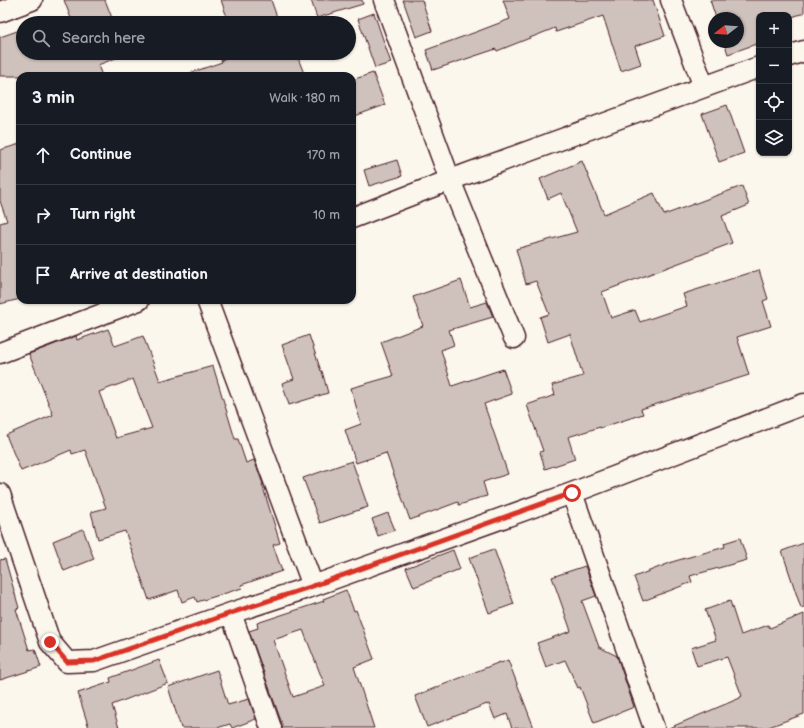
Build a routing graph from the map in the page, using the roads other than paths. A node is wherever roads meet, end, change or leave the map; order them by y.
1 (32, 0) edge
2 (384, 0) edge
3 (671, 0) edge
4 (0, 12) edge
5 (804, 51) edge
6 (792, 55) edge
7 (756, 68) edge
8 (704, 87) junction
9 (450, 180) junction
10 (356, 216) edge
11 (129, 304) edge
12 (208, 304) edge
13 (514, 338) dead end
14 (0, 353) edge
15 (804, 404) edge
16 (572, 493) junction
17 (0, 494) edge
18 (313, 586) junction
19 (231, 613) junction
20 (271, 728) edge
21 (654, 728) edge

1 - 4 street
2 - 9 street
3 - 8 street
5 - 6 street
7 - 8 street
8 - 9 street
9 - 10 street
9 - 13 street
11 - 14 street
12 - 18 street
15 - 16 street
16 - 18 street
16 - 21 street
17 - 19 street
18 - 19 street
19 - 20 street

